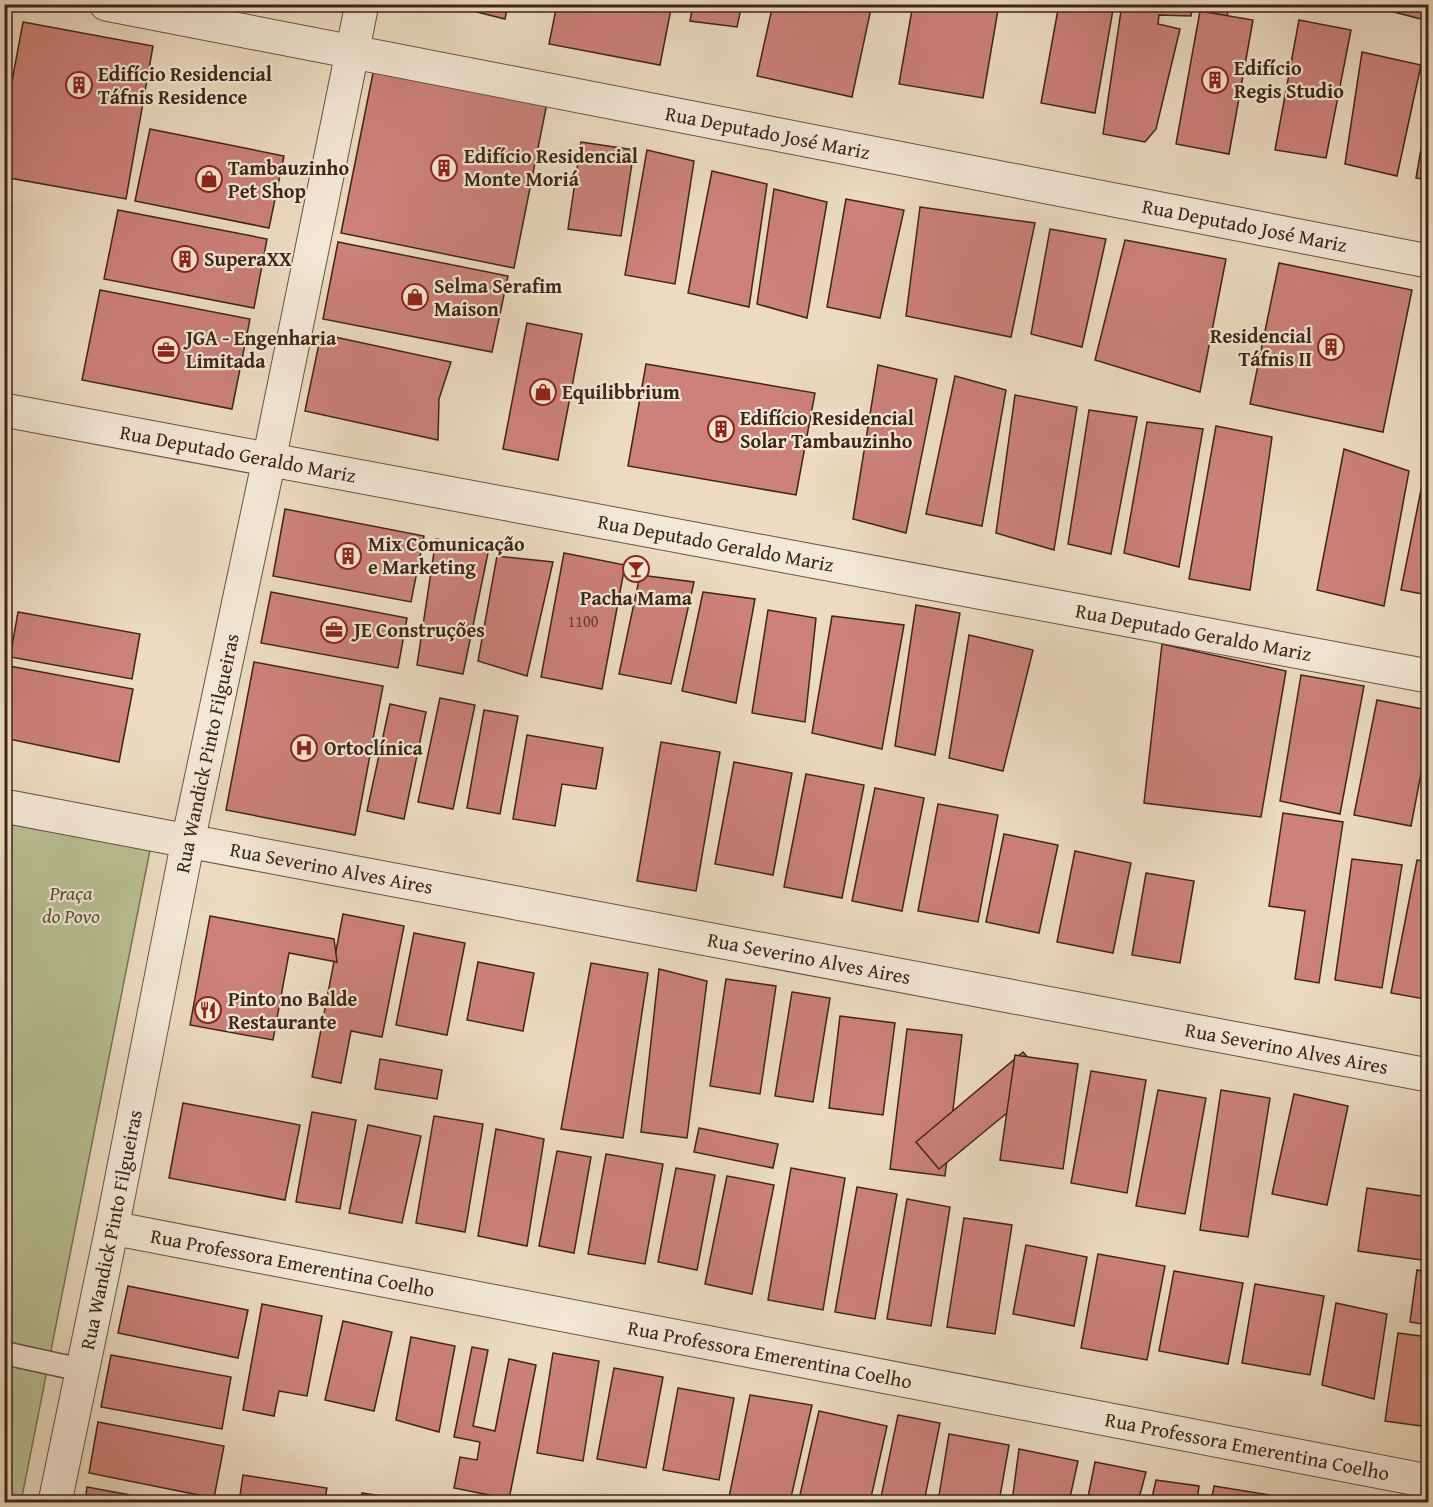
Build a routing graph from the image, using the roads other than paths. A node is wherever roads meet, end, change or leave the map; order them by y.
1 (105, 4) edge
2 (362, 4) edge
3 (352, 52) junction
4 (1428, 261) edge
5 (4, 410) edge
6 (269, 460) junction
7 (1428, 676) edge
8 (4, 806) edge
9 (188, 841) junction
10 (1428, 1075) edge
11 (112, 1228) junction
12 (4, 1353) edge
13 (82, 1371) junction
14 (1428, 1480) edge
15 (55, 1503) edge

1 - 3 street, Rua Deputado José Mariz
2 - 3 street, Rua Wandick Pinto Filgueiras
3 - 4 street, Rua Deputado José Mariz
3 - 6 street, Rua Wandick Pinto Filgueiras
5 - 6 street, Rua Deputado Geraldo Mariz
6 - 7 street, Rua Deputado Geraldo Mariz
6 - 9 street, Rua Wandick Pinto Filgueiras
8 - 9 street, Rua Severino Alves Aires
9 - 10 street, Rua Severino Alves Aires
9 - 11 street, Rua Wandick Pinto Filgueiras
11 - 13 street, Rua Wandick Pinto Filgueiras
11 - 14 street, Rua Professora Emerentina Coelho
12 - 13 lane
13 - 15 street, Rua Wandick Pinto Filgueiras

